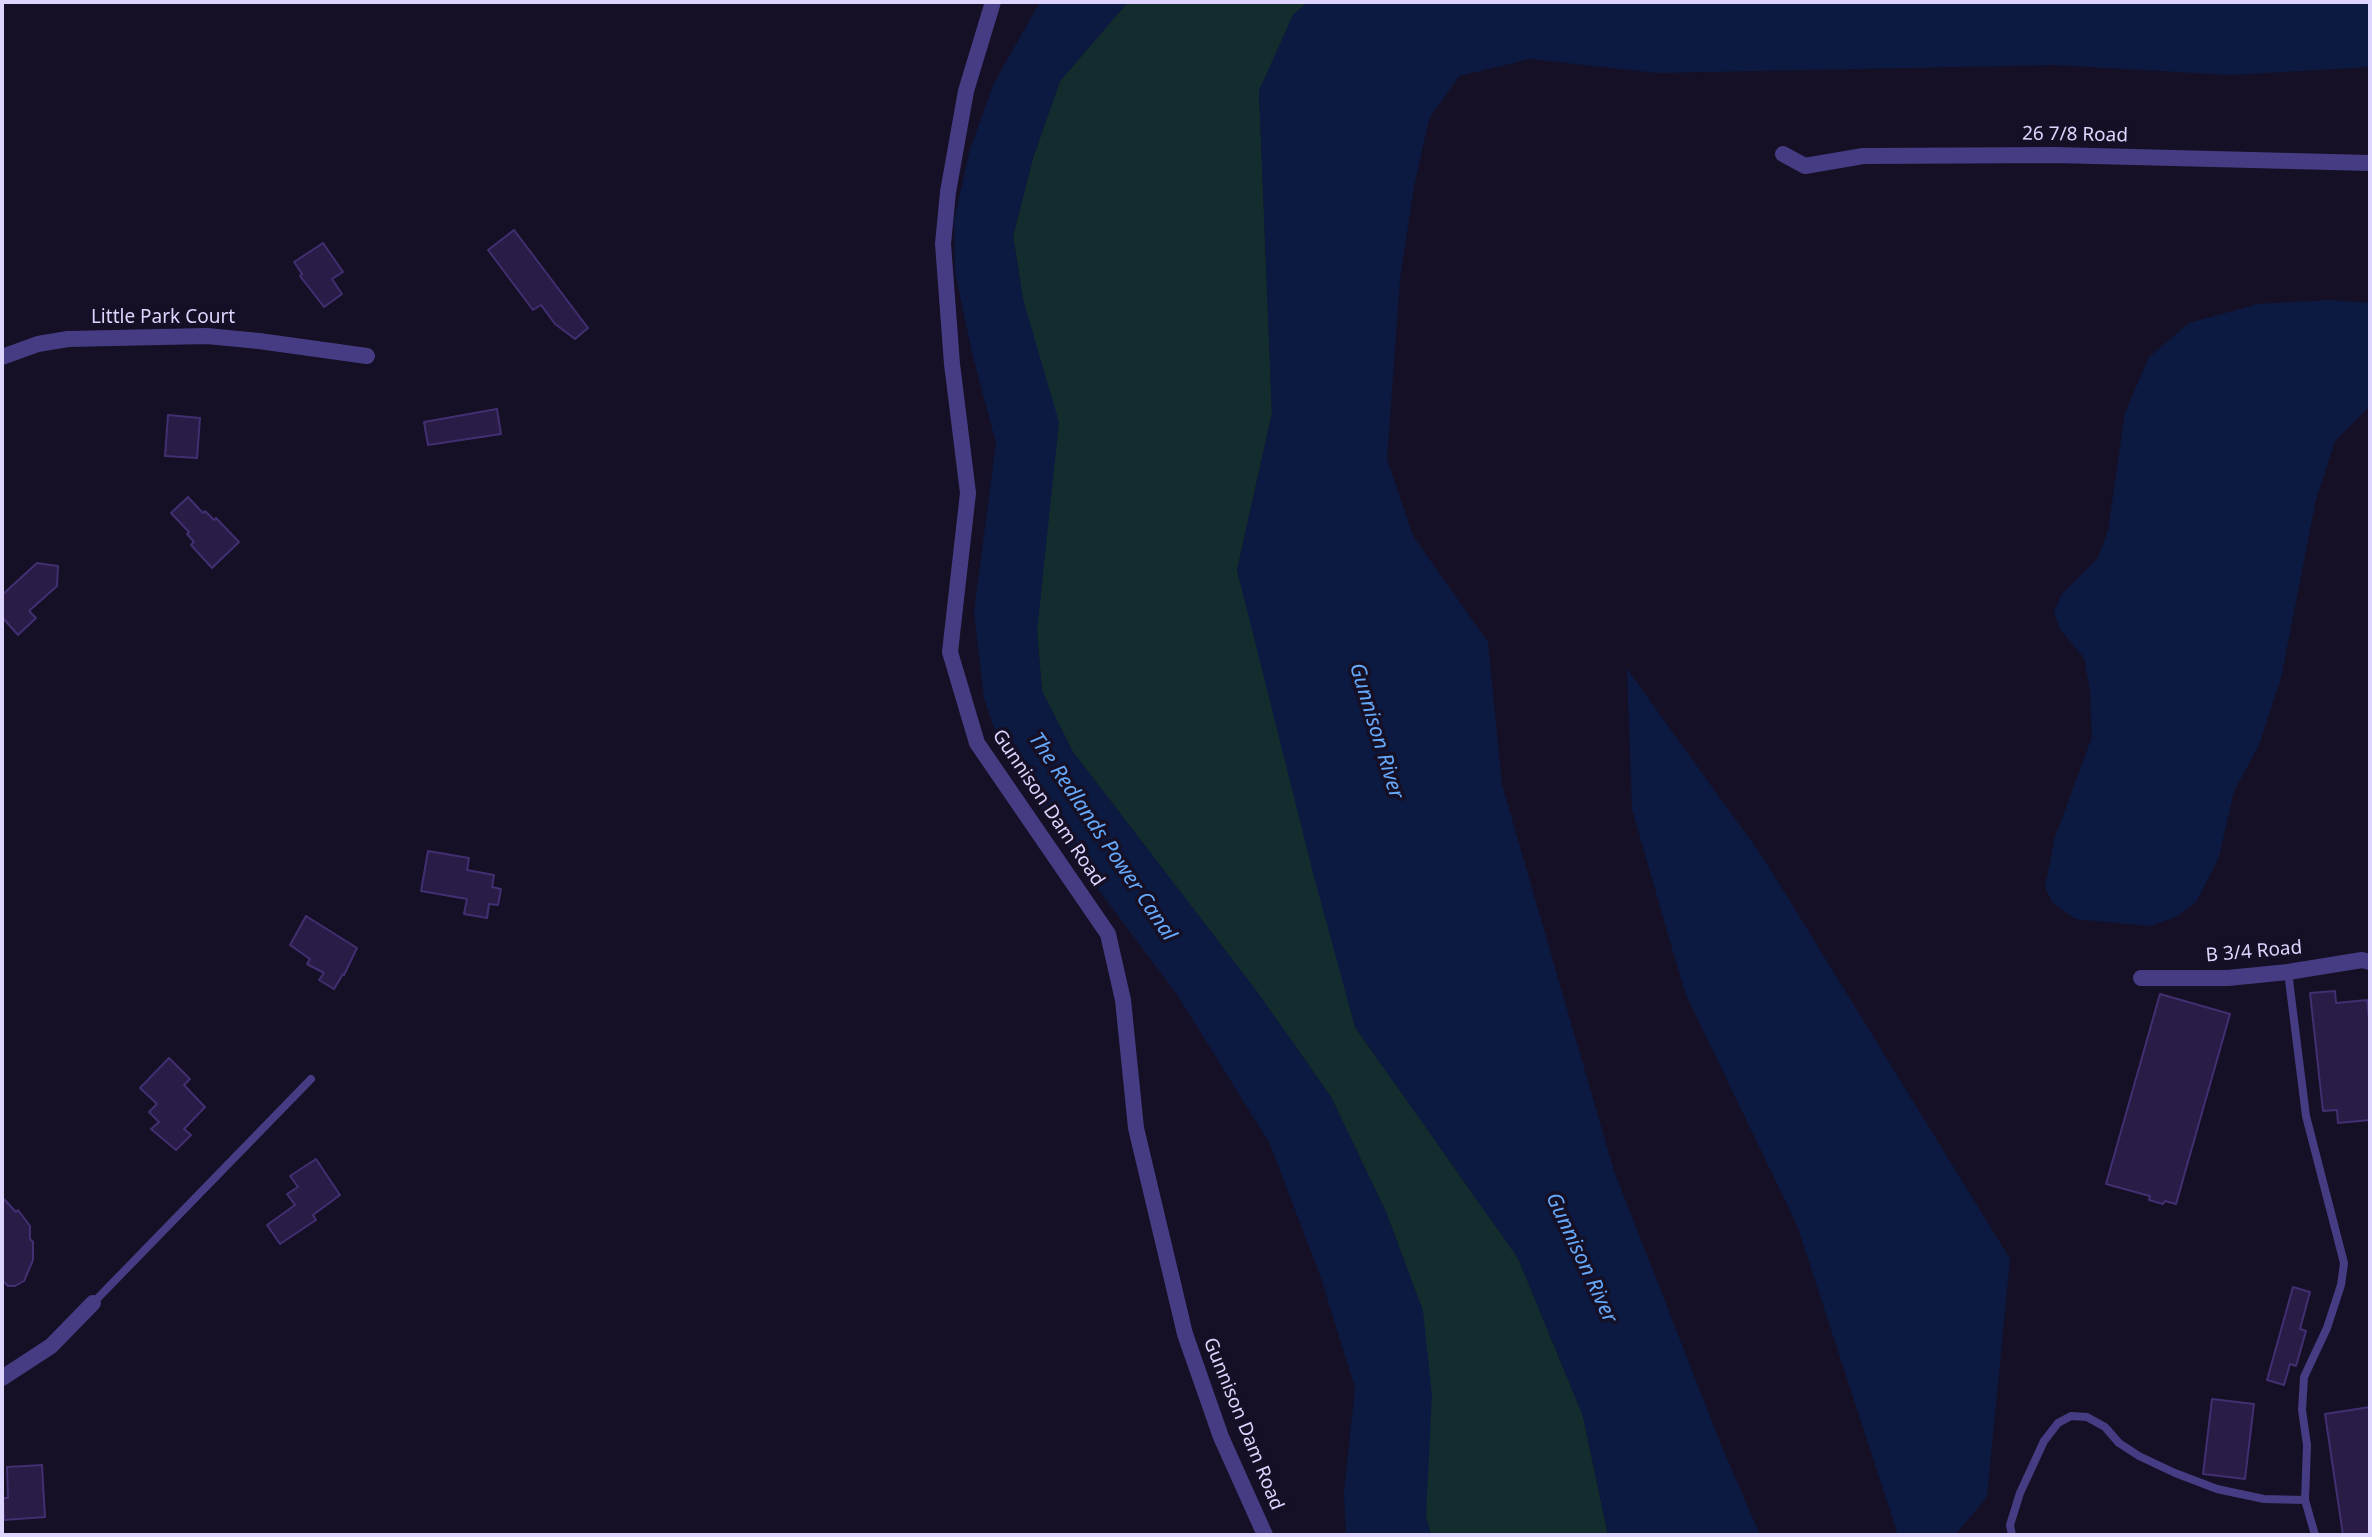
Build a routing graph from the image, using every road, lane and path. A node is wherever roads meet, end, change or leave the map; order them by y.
1 (993, 2) edge
2 (1783, 154) dead end
3 (2370, 163) edge
4 (367, 356) dead end
5 (2, 357) edge
6 (2370, 962) edge
7 (2288, 972) junction
8 (2141, 978) dead end
9 (310, 1079) dead end
10 (93, 1303) joint
11 (2, 1378) edge
12 (2305, 1500) junction
13 (1265, 1535) edge
14 (2012, 1535) edge
15 (2315, 1535) edge

1 - 13 street, Gunnison Dam Road
2 - 3 street, 26 7/8 Road
4 - 5 street, Little Park Court
6 - 7 street, B 3/4 Road
7 - 8 street, B 3/4 Road
7 - 12 lane
9 - 10 lane
10 - 11 street
12 - 14 lane
12 - 15 lane

